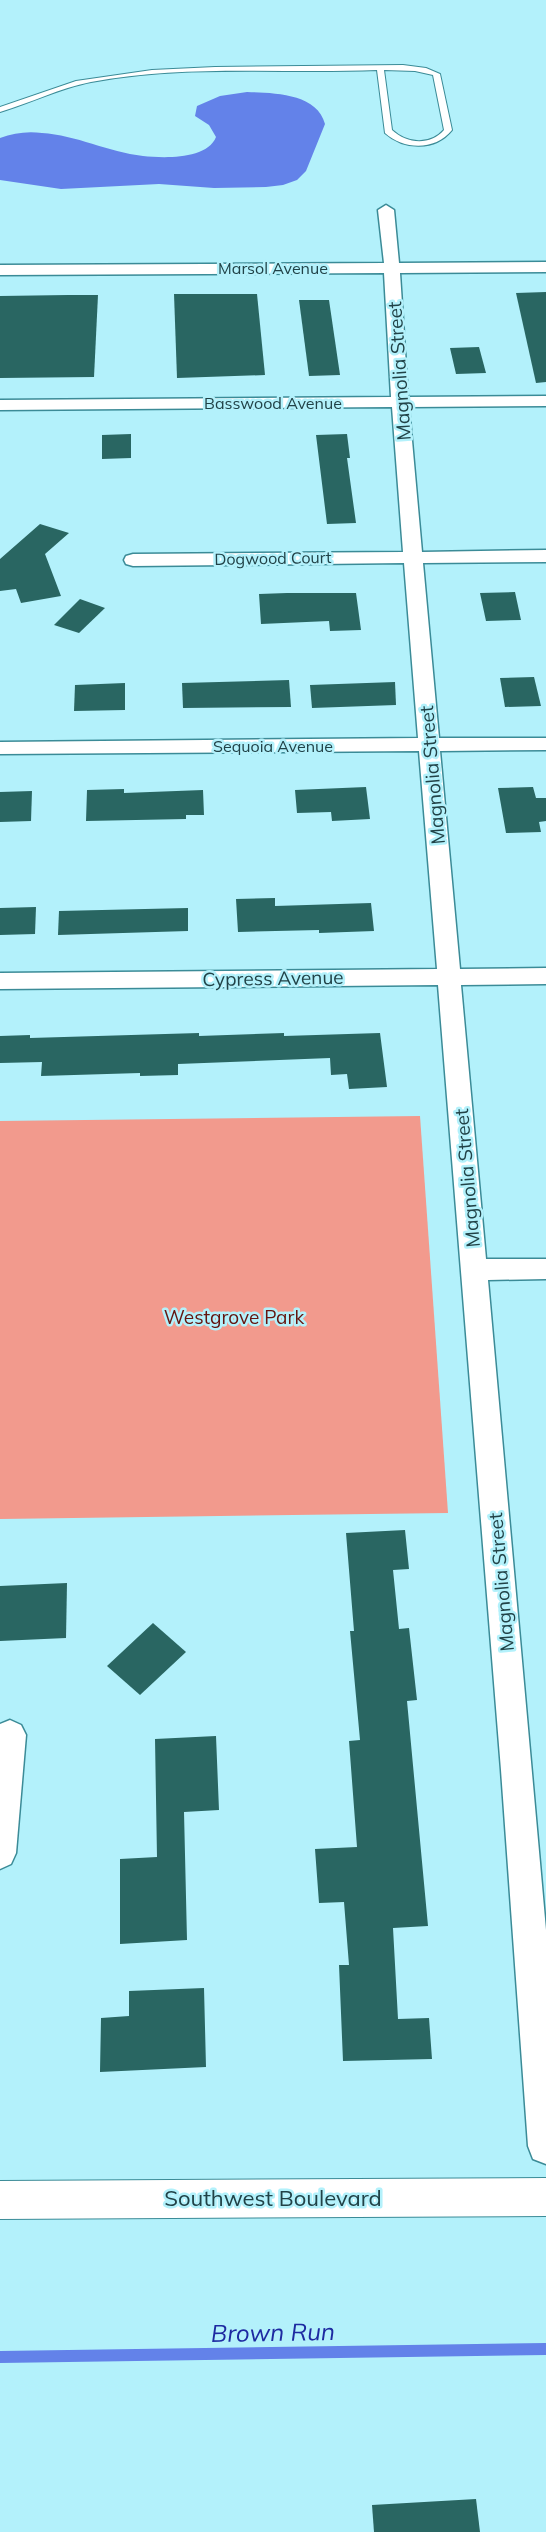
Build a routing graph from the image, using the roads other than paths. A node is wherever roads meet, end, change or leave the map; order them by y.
1 (380, 69) junction
2 (0, 110) edge
3 (386, 210) dead end
4 (546, 267) edge
5 (392, 268) junction
6 (0, 270) edge
7 (546, 401) edge
8 (401, 402) junction
9 (0, 405) edge
10 (546, 556) edge
11 (414, 557) junction
12 (133, 560) dead end
13 (546, 744) edge
14 (428, 745) junction
15 (0, 748) edge
16 (546, 976) edge
17 (450, 977) junction
18 (0, 981) edge
19 (475, 1270) junction
20 (546, 1270) edge
21 (10, 1735) dead end
22 (0, 1854) edge
23 (546, 2146) edge
24 (546, 2197) edge
25 (0, 2200) edge

1 - 1 lane
1 - 2 lane
3 - 5 street, Magnolia Street
4 - 5 street, Marsol Avenue
5 - 6 street, Marsol Avenue
5 - 8 street, Magnolia Street
7 - 8 street, Basswood Avenue
8 - 9 street, Basswood Avenue
8 - 11 street, Magnolia Street
10 - 11 street, Dogwood Court
11 - 12 street, Dogwood Court
11 - 14 street, Magnolia Street
13 - 14 street, Sequoia Avenue
14 - 15 street, Sequoia Avenue
14 - 17 street, Magnolia Street
16 - 17 street, Cypress Avenue
17 - 18 street, Cypress Avenue
17 - 19 street, Magnolia Street
19 - 20 street
19 - 23 street, Magnolia Street
21 - 22 street
24 - 25 street, Southwest Boulevard

